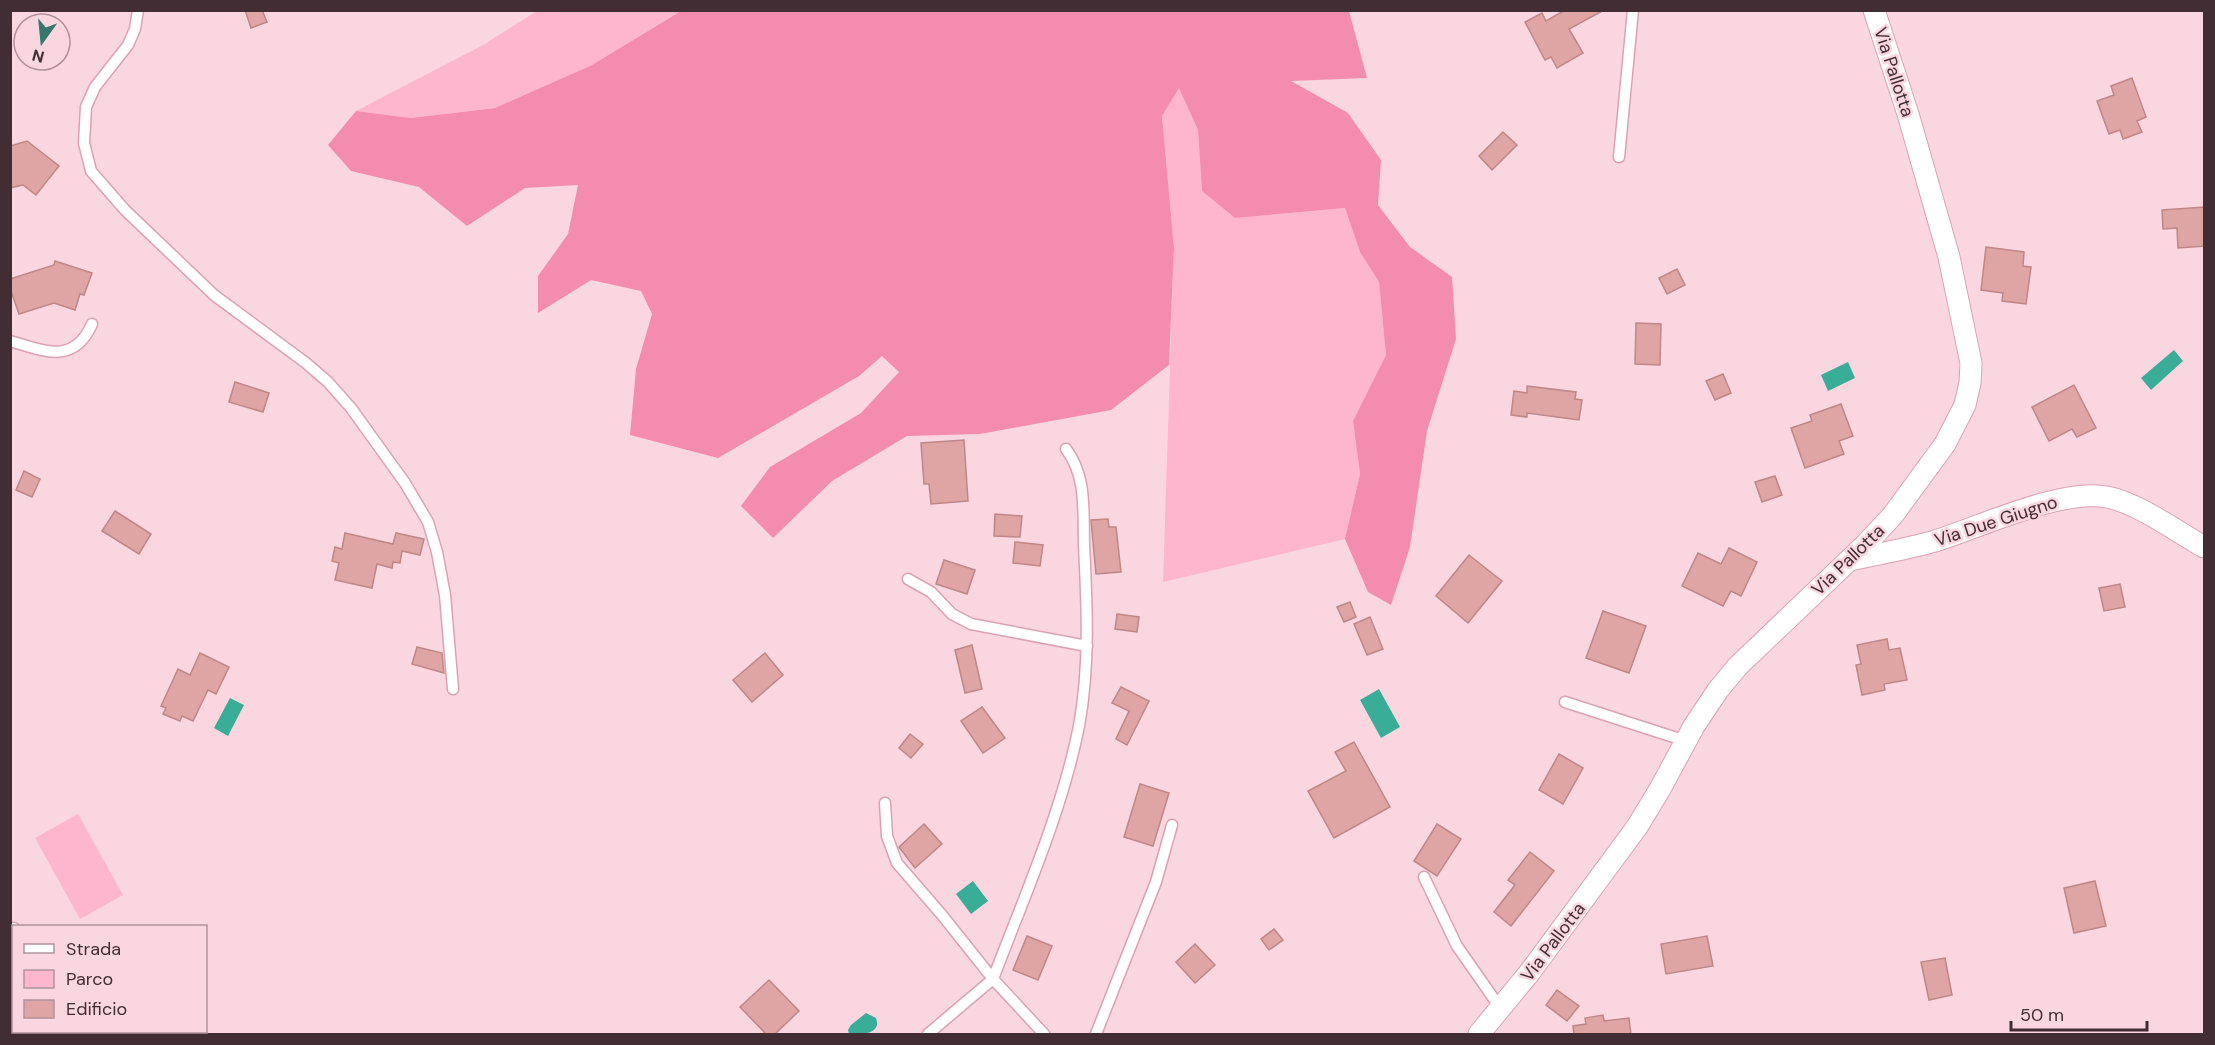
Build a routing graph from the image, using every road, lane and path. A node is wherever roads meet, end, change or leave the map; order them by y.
1 (138, 10) edge
2 (1633, 10) edge
3 (1874, 10) edge
4 (1619, 157) dead end
5 (92, 324) dead end
6 (10, 341) edge
7 (1066, 449) dead end
8 (2205, 547) edge
9 (1849, 560) junction
10 (908, 579) dead end
11 (1087, 646) junction
12 (453, 689) dead end
13 (1565, 702) dead end
14 (1686, 741) junction
15 (885, 803) dead end
16 (1172, 825) dead end
17 (1424, 877) dead end
18 (993, 979) junction
19 (1501, 1009) junction
20 (928, 1035) edge
21 (1044, 1035) edge
22 (1096, 1035) edge
23 (1479, 1035) edge

1 - 12 lane
2 - 4 lane
3 - 9 street, Via Pallotta
5 - 6 lane
7 - 11 lane
8 - 9 street, Via Due Giugno
9 - 14 street, Via Pallotta
10 - 11 lane
11 - 18 lane
13 - 14 lane
14 - 19 street, Via Pallotta
15 - 18 lane
16 - 22 lane
17 - 19 lane
18 - 20 lane
18 - 21 lane
19 - 23 street, Via Pallotta

